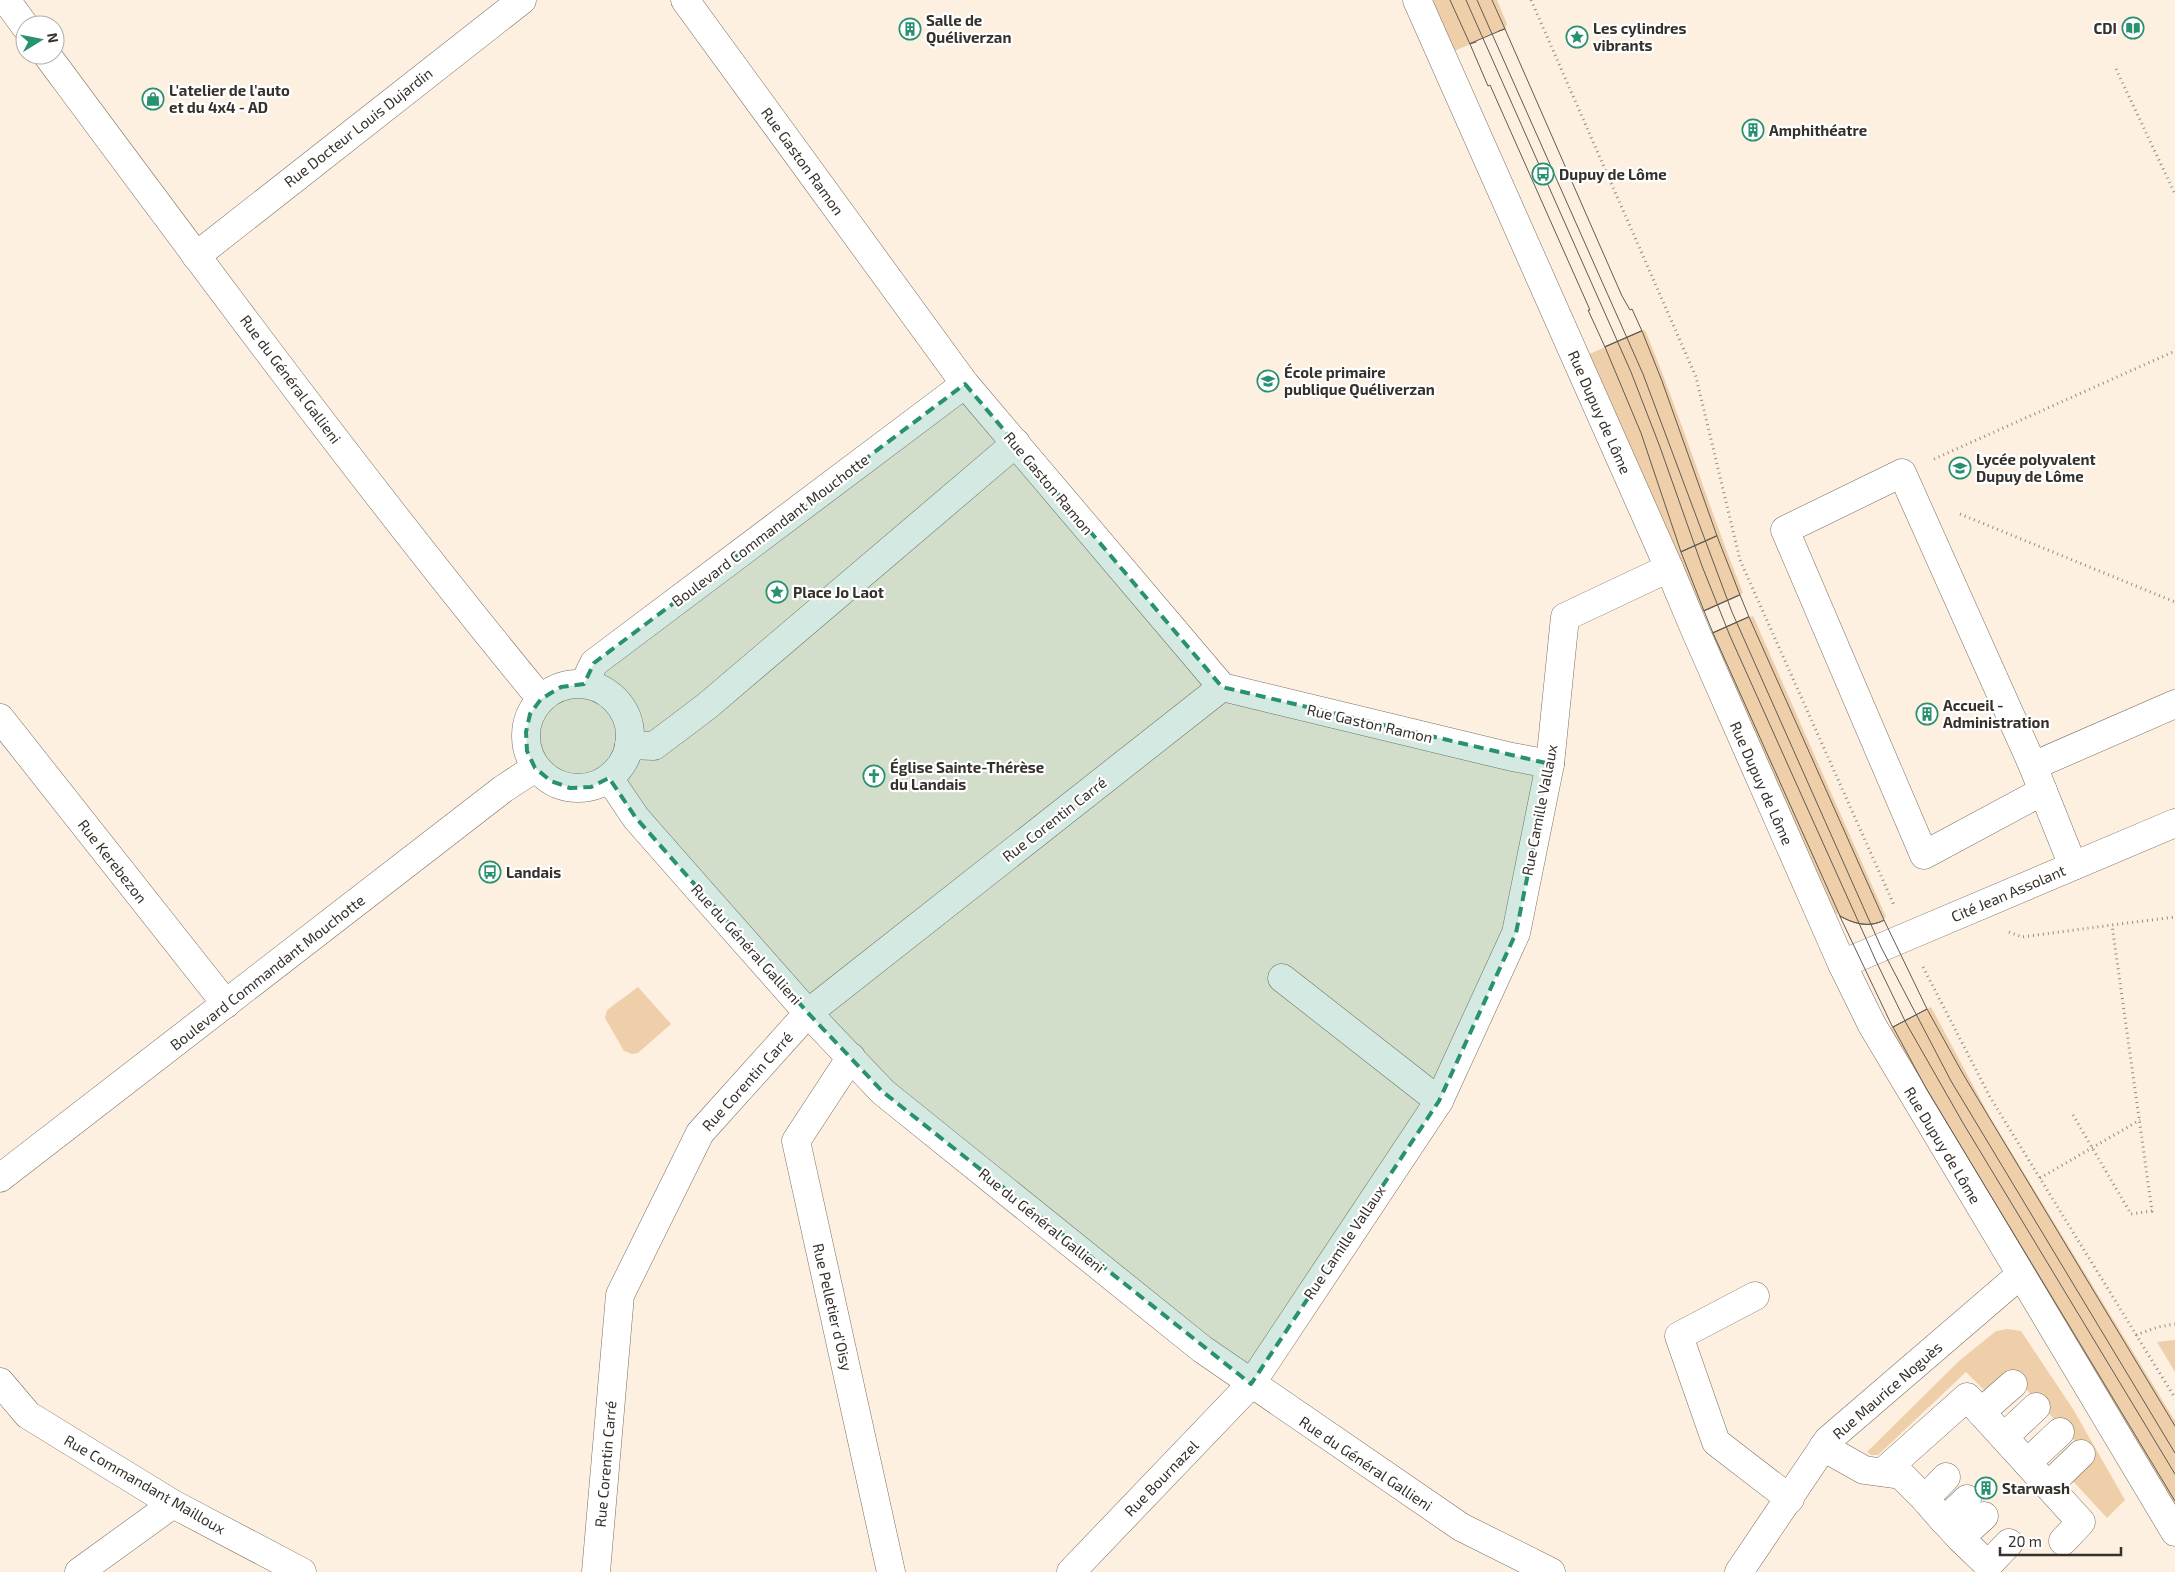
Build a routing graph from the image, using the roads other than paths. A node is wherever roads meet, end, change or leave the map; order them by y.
1 (6, 0) edge
2 (522, 0) edge
3 (685, 0) edge
4 (1417, 0) edge
5 (17, 15) edge
6 (54, 65) edge
7 (196, 256) junction
8 (965, 384) junction
9 (1016, 443) junction
10 (1669, 568) junction
11 (584, 684) junction
12 (1222, 687) junction
13 (541, 699) junction
14 (2175, 704) edge
15 (0, 718) edge
16 (629, 745) junction
17 (1550, 764) junction
18 (2033, 766) junction
19 (536, 768) junction
20 (609, 778) junction
21 (2043, 791) junction
22 (2175, 823) edge
23 (2072, 866) junction
24 (1842, 964) junction
25 (1282, 978) dead end
26 (226, 1004) junction
27 (808, 1013) junction
28 (851, 1057) junction
29 (1439, 1101) junction
30 (0, 1178) edge
31 (2020, 1275) junction
32 (1755, 1296) dead end
33 (0, 1382) edge
34 (1250, 1384) junction
35 (2013, 1384) dead end
36 (2036, 1407) dead end
37 (1981, 1412) junction
38 (2060, 1432) dead end
39 (2004, 1437) junction
40 (1823, 1448) junction
41 (2081, 1454) dead end
42 (2027, 1463) junction
43 (1883, 1472) junction
44 (1946, 1478) dead end
45 (2048, 1486) junction
46 (1790, 1499) junction
47 (1925, 1499) junction
48 (173, 1504) junction
49 (1976, 1508) dead end
50 (1952, 1529) junction
51 (2175, 1532) edge
52 (2063, 1541) dead end
53 (2009, 1543) dead end
54 (1991, 1568) edge
55 (78, 1572) edge
56 (302, 1572) edge
57 (596, 1572) edge
58 (891, 1572) edge
59 (1071, 1572) edge
60 (1551, 1572) edge
61 (1739, 1572) edge

1 - 5 street
2 - 7 street, Rue Docteur Louis Dujardin
3 - 8 street, Rue Gaston Ramon
4 - 10 street, Rue Dupuy de Lôme
6 - 7 street, Rue du Général Gallieni
7 - 13 street, Rue du Général Gallieni
8 - 9 street, Rue Gaston Ramon
8 - 11 street, Boulevard Commandant Mouchotte
9 - 12 street, Rue Gaston Ramon
9 - 16 street
10 - 17 street, Rue Camille Vallaux
10 - 24 street, Rue Dupuy de Lôme
11 - 13 street
11 - 16 street
12 - 17 street, Rue Gaston Ramon
12 - 27 street, Rue Corentin Carré
13 - 19 street
14 - 18 street
15 - 26 street, Rue Kerebezon
16 - 20 street
17 - 29 street, Rue Camille Vallaux
18 - 21 street
18 - 21 street
19 - 20 street
19 - 26 street, Boulevard Commandant Mouchotte
20 - 27 street, Rue du Général Gallieni
21 - 23 street
22 - 23 street, Cité Jean Assolant
23 - 24 street, Cité Jean Assolant
24 - 31 street, Rue Dupuy de Lôme
25 - 29 street
26 - 30 street, Boulevard Commandant Mouchotte
27 - 28 street, Rue du Général Gallieni
27 - 57 street, Rue Corentin Carré
28 - 34 street, Rue du Général Gallieni
28 - 58 street, Rue Pelletier d'Oisy
29 - 34 street, Rue Camille Vallaux
31 - 40 street, Rue Maurice Noguès
31 - 51 street, Rue Dupuy de Lôme
32 - 46 street
33 - 48 street, Rue Commandant Mailloux
34 - 59 street, Rue Bournazel
34 - 60 street, Rue du Général Gallieni
35 - 37 street
36 - 39 street
37 - 39 street
37 - 43 street
38 - 42 street
39 - 42 street
40 - 43 street
40 - 46 street, Rue Maurice Noguès
41 - 45 street
42 - 45 street
43 - 47 street
44 - 47 street
45 - 52 street
46 - 61 street, Rue Maurice Noguès
47 - 50 street
48 - 55 street
48 - 56 street, Rue Commandant Mailloux
49 - 50 street
50 - 54 street
53 - 54 street

